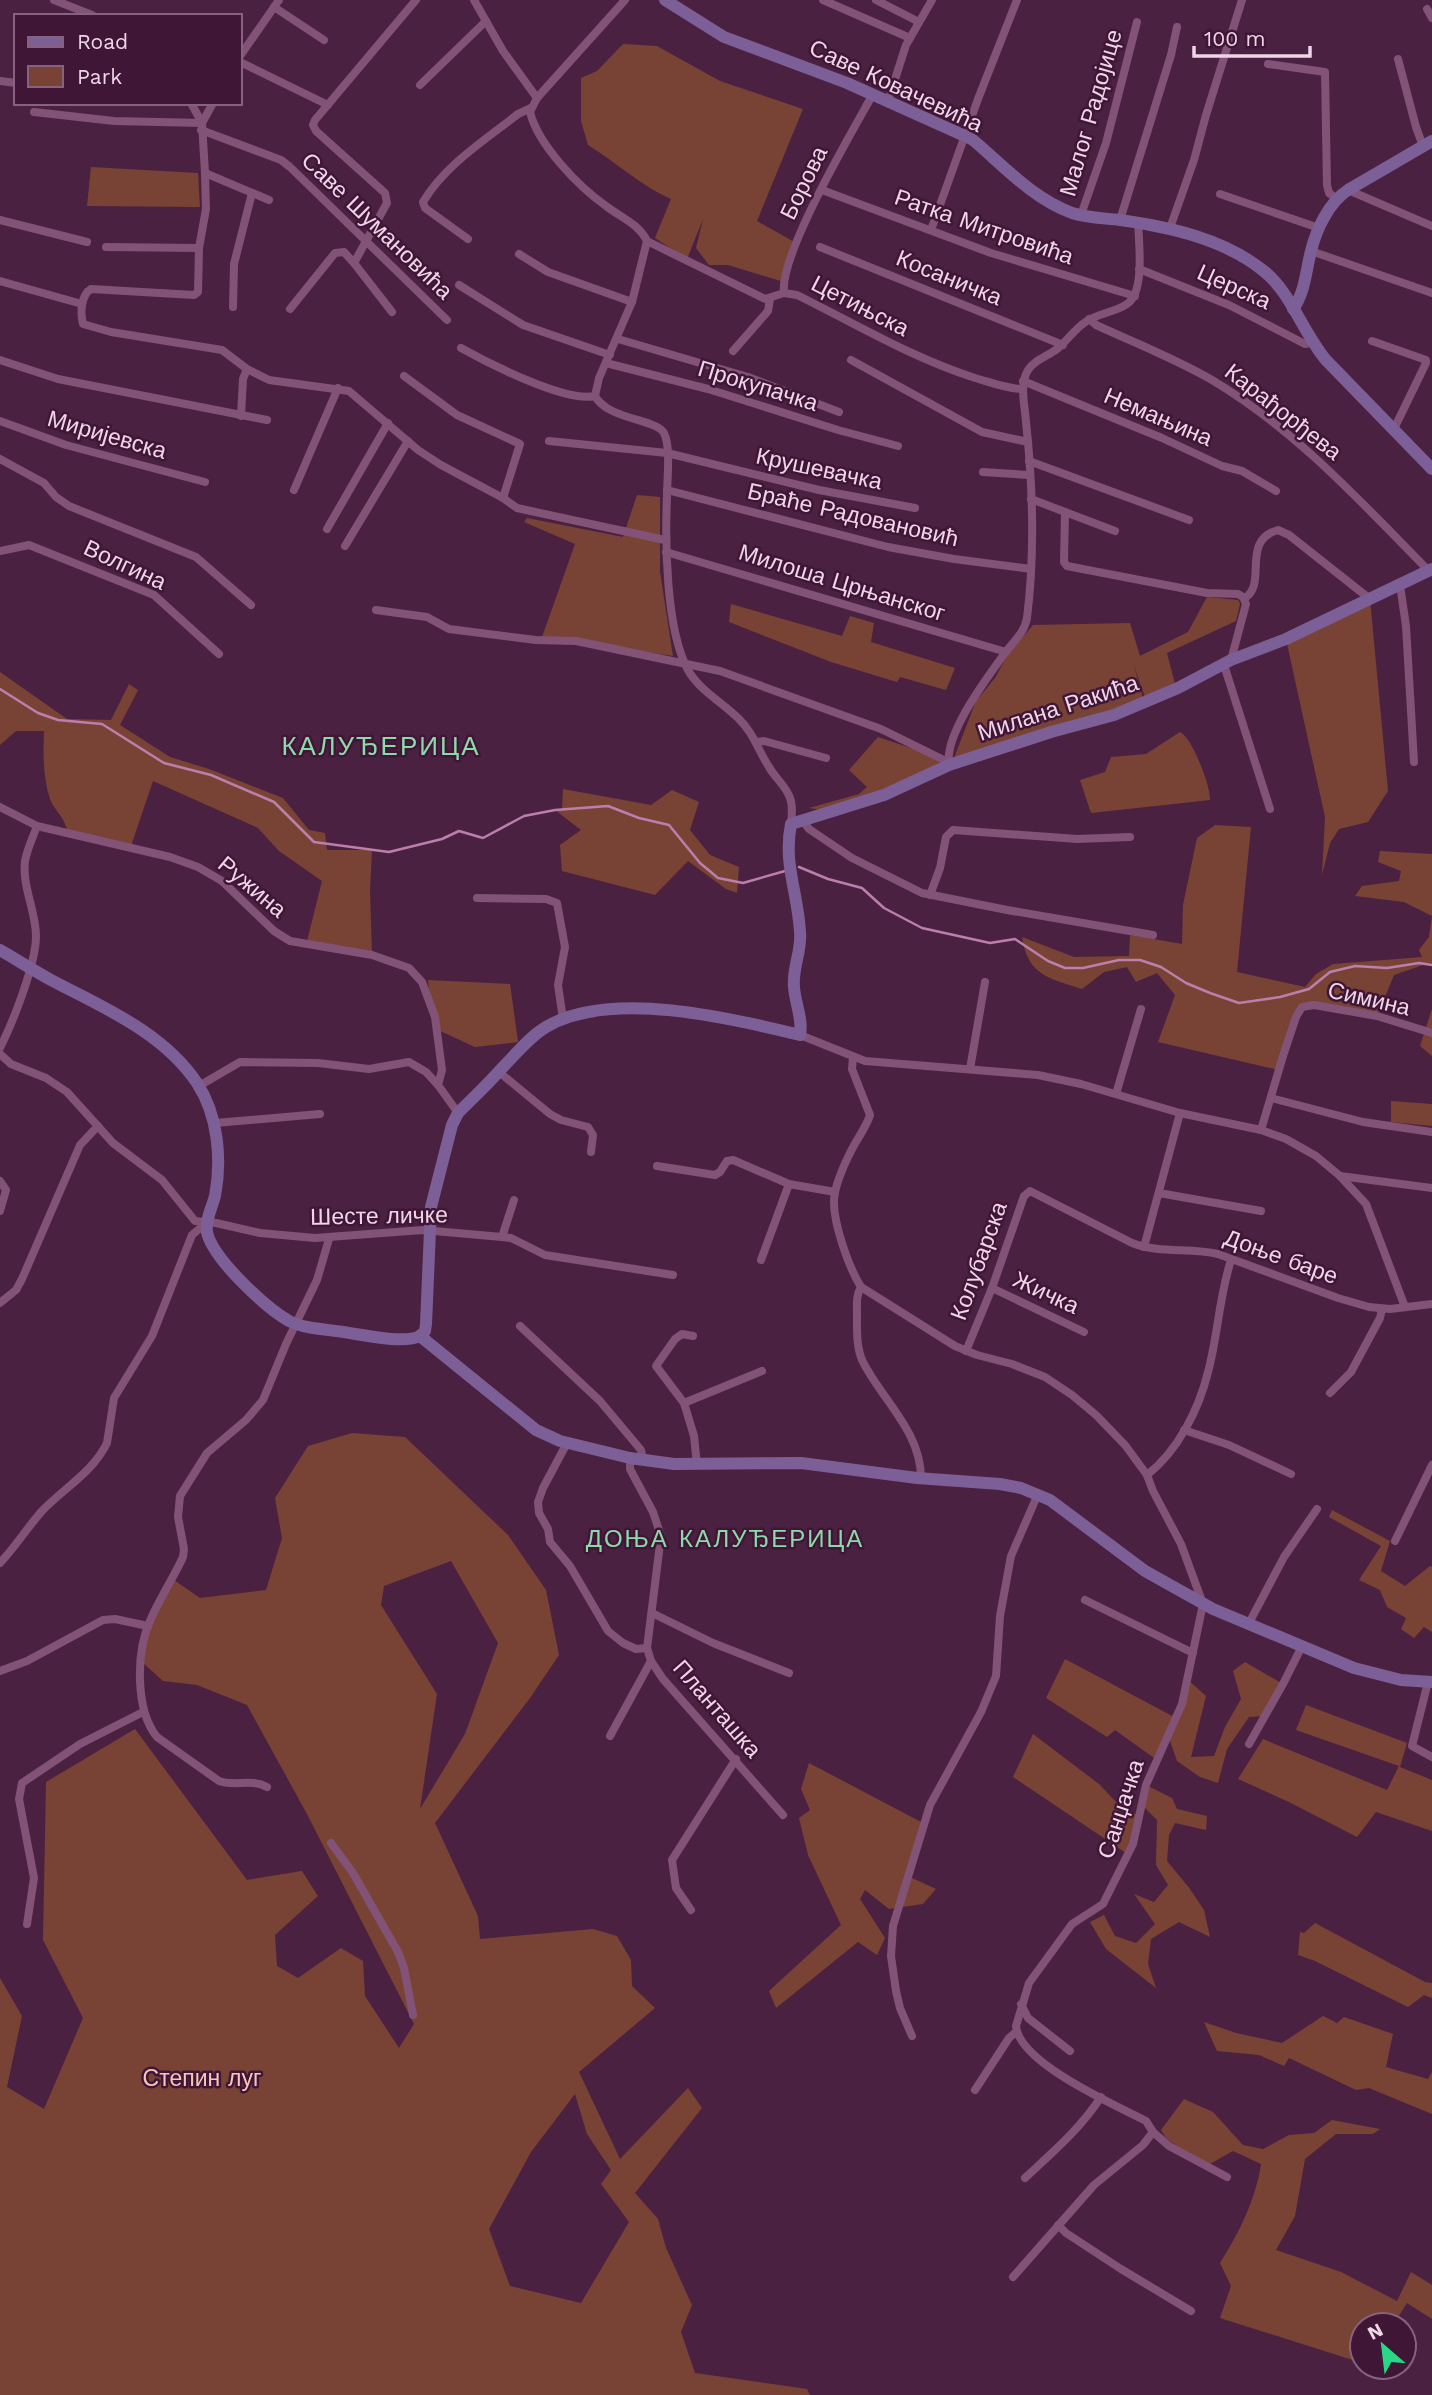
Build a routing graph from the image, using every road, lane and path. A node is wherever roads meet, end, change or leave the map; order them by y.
1 (54, 0) edge
2 (416, 0) edge
3 (474, 0) edge
4 (625, 0) edge
5 (665, 0) edge
6 (823, 0) edge
7 (876, 0) edge
8 (932, 0) edge
9 (1017, 0) edge
10 (1242, 0) edge
11 (277, 4) edge
12 (1427, 9) dead end
13 (89, 14) edge
14 (1432, 18) edge
15 (485, 21) junction
16 (919, 22) junction
17 (1138, 22) dead end
18 (1177, 27) dead end
19 (910, 38) junction
20 (324, 40) dead end
21 (242, 56) edge
22 (1398, 59) dead end
23 (242, 60) edge
24 (1268, 64) dead end
25 (420, 85) dead end
26 (873, 94) junction
27 (537, 98) junction
28 (888, 101) junction
29 (192, 105) edge
30 (212, 105) edge
31 (328, 105) junction
32 (531, 108) junction
33 (34, 112) dead end
34 (202, 126) junction
35 (965, 135) junction
36 (1429, 145) edge
37 (205, 173) junction
38 (822, 190) junction
39 (1348, 190) junction
40 (252, 193) junction
41 (1220, 194) dead end
42 (1337, 199) junction
43 (269, 200) dead end
44 (1081, 215) junction
45 (0, 220) edge
46 (1120, 220) junction
47 (1138, 223) junction
48 (1432, 226) edge
49 (1170, 228) junction
50 (1319, 228) junction
51 (932, 230) junction
52 (468, 239) dead end
53 (367, 241) junction
54 (647, 241) junction
55 (88, 242) dead end
56 (106, 247) dead end
57 (820, 247) dead end
58 (199, 248) junction
59 (1311, 251) junction
60 (519, 254) dead end
61 (354, 263) junction
62 (1139, 269) junction
63 (0, 281) edge
64 (459, 285) dead end
65 (784, 293) junction
66 (1432, 293) edge
67 (1135, 296) junction
68 (770, 299) junction
69 (632, 302) junction
70 (82, 304) junction
71 (233, 307) dead end
72 (290, 309) dead end
73 (1293, 309) junction
74 (392, 312) dead end
75 (447, 320) dead end
76 (1089, 320) junction
77 (618, 339) junction
78 (1372, 341) dead end
79 (1311, 343) junction
80 (1063, 345) junction
81 (461, 348) dead end
82 (733, 351) dead end
83 (608, 359) junction
84 (0, 360) edge
85 (850, 360) dead end
86 (247, 369) junction
87 (404, 376) dead end
88 (1023, 385) junction
89 (338, 388) junction
90 (596, 396) junction
91 (839, 412) dead end
92 (241, 416) junction
93 (0, 421) edge
94 (267, 421) dead end
95 (388, 423) junction
96 (1393, 431) junction
97 (408, 441) junction
98 (548, 441) dead end
99 (1028, 442) junction
100 (898, 446) dead end
101 (667, 453) junction
102 (0, 459) edge
103 (1029, 461) junction
104 (1431, 465) edge
105 (983, 472) dead end
106 (1029, 475) junction
107 (205, 482) dead end
108 (294, 490) dead end
109 (667, 490) junction
110 (1276, 491) dead end
111 (503, 498) junction
112 (1031, 499) junction
113 (915, 508) dead end
114 (1065, 512) junction
115 (1189, 520) dead end
116 (327, 529) dead end
117 (1115, 531) dead end
118 (665, 540) junction
119 (345, 546) dead end
120 (0, 551) edge
121 (666, 552) junction
122 (1031, 569) junction
123 (1430, 570) edge
124 (1401, 585) junction
125 (1245, 598) junction
126 (1370, 599) junction
127 (251, 605) dead end
128 (376, 610) dead end
129 (1006, 652) junction
130 (219, 654) dead end
131 (1228, 663) junction
132 (685, 664) junction
133 (756, 742) junction
134 (826, 758) dead end
135 (1414, 762) dead end
136 (949, 763) junction
137 (0, 807) edge
138 (1270, 809) dead end
139 (797, 823) junction
140 (37, 826) junction
141 (1130, 837) dead end
142 (930, 895) junction
143 (477, 898) dead end
144 (1153, 934) dead end
145 (0, 950) edge
146 (29, 967) junction
147 (985, 982) dead end
148 (1141, 1009) dead end
149 (563, 1019) junction
150 (1432, 1033) edge
151 (800, 1035) junction
152 (0, 1048) edge
153 (853, 1057) junction
154 (2, 1060) edge
155 (970, 1069) junction
156 (499, 1072) junction
157 (438, 1085) junction
158 (199, 1086) junction
159 (1116, 1094) junction
160 (1271, 1098) junction
161 (458, 1113) junction
162 (1180, 1113) junction
163 (320, 1114) dead end
164 (215, 1123) junction
165 (98, 1126) junction
166 (1261, 1130) junction
167 (1432, 1132) edge
168 (591, 1152) dead end
169 (657, 1166) dead end
170 (1340, 1176) junction
171 (0, 1181) edge
172 (789, 1184) junction
173 (1432, 1188) edge
174 (835, 1192) junction
175 (1159, 1193) junction
176 (514, 1200) dead end
177 (0, 1211) edge
178 (1261, 1211) dead end
179 (208, 1222) junction
180 (429, 1230) junction
181 (502, 1237) junction
182 (329, 1239) junction
183 (1144, 1247) junction
184 (1231, 1260) junction
185 (761, 1261) dead end
186 (673, 1275) dead end
187 (861, 1287) junction
188 (992, 1288) junction
189 (0, 1303) edge
190 (1432, 1304) edge
191 (1405, 1307) junction
192 (1382, 1309) junction
193 (296, 1324) junction
194 (520, 1326) dead end
195 (1084, 1332) dead end
196 (420, 1336) junction
197 (693, 1336) dead end
198 (966, 1351) junction
199 (762, 1371) dead end
200 (1330, 1393) dead end
201 (684, 1403) junction
202 (1184, 1430) junction
203 (567, 1443) junction
204 (636, 1459) junction
205 (697, 1465) junction
206 (1432, 1465) edge
207 (1291, 1474) dead end
208 (1147, 1475) junction
209 (921, 1478) junction
210 (1038, 1494) junction
211 (1317, 1509) dead end
212 (1395, 1541) dead end
213 (0, 1563) edge
214 (1085, 1600) dead end
215 (1203, 1604) junction
216 (652, 1613) junction
217 (1249, 1623) junction
218 (148, 1626) junction
219 (1301, 1646) junction
220 (647, 1648) junction
221 (1194, 1653) junction
222 (651, 1661) junction
223 (0, 1671) edge
224 (789, 1673) dead end
225 (1430, 1682) edge
226 (143, 1712) junction
227 (610, 1736) dead end
228 (1249, 1744) dead end
229 (1432, 1757) edge
230 (736, 1759) junction
231 (267, 1787) dead end
232 (783, 1815) dead end
233 (331, 1843) dead end
234 (691, 1910) dead end
235 (27, 1924) dead end
236 (1021, 2004) junction
237 (413, 2015) dead end
238 (1016, 2032) junction
239 (912, 2036) dead end
240 (1070, 2051) dead end
241 (975, 2090) dead end
242 (1101, 2097) junction
243 (1153, 2132) junction
244 (1227, 2177) dead end
245 (1025, 2178) dead end
246 (1058, 2225) junction
247 (1013, 2277) dead end
248 (1191, 2311) dead end

1 - 13 street
2 - 31 street
3 - 15 street
4 - 27 street
5 - 26 street, Саве Ковачевића
6 - 19 street
7 - 16 street
8 - 16 street
9 - 35 street
10 - 49 street
11 - 20 street
11 - 21 street
12 - 14 street
15 - 25 street
15 - 27 street
16 - 19 street
17 - 44 street, Малог Радојице
18 - 46 street
19 - 28 street
22 - 36 street
23 - 31 street
24 - 42 street
26 - 28 street, Саве Ковачевића
26 - 38 street, Борова
27 - 32 street
28 - 35 street, Саве Ковачевића
29 - 34 street
30 - 34 street
31 - 53 street
32 - 52 street
32 - 54 street
33 - 34 street
34 - 37 street
34 - 53 street, Саве Шумановића
35 - 44 street, Саве Ковачевића
35 - 51 street
36 - 39 street
37 - 40 street
37 - 58 street
38 - 51 street, Ратка Митровића
38 - 65 street, Борова
39 - 42 street
39 - 48 street
40 - 43 street
40 - 71 street
41 - 50 street
42 - 50 street
44 - 46 street, Саве Ковачевића
45 - 55 street
46 - 47 street, Саве Ковачевића
47 - 49 street, Саве Ковачевића
47 - 62 street
49 - 73 street, Саве Ковачевића
50 - 59 street
51 - 67 street, Ратка Митровића
53 - 61 street
53 - 75 street, Саве Шумановића
54 - 68 street
54 - 69 street
56 - 58 street
57 - 80 street, Косаничка
58 - 70 street
59 - 66 street
59 - 73 street
60 - 69 street
61 - 72 street
61 - 74 street
62 - 67 street
62 - 79 street, Церска
63 - 70 street
64 - 83 street, Прокупачка
65 - 68 street, Цетињска
65 - 88 street, Цетињска
67 - 76 street
68 - 82 street
69 - 77 street
70 - 86 street
73 - 79 street, Саве Ковачевића
76 - 80 street
76 - 123 street, Карађорђева
77 - 83 street
77 - 91 street
78 - 96 street
79 - 96 street, Саве Ковачевића
80 - 88 street
81 - 90 street
83 - 90 street
83 - 100 street, Прокупачка
84 - 92 street
85 - 99 street
86 - 89 street
86 - 92 street
87 - 111 street
88 - 99 street
88 - 110 street, Немањина
89 - 95 street
89 - 108 street
90 - 101 street
92 - 94 street
93 - 107 street, Миријевска
95 - 97 street
95 - 116 street
96 - 104 street, Саве Ковачевића
97 - 111 street
97 - 119 street
98 - 101 street, Крушевачка
99 - 103 street
101 - 109 street
101 - 113 street, Крушевачка
102 - 127 street
103 - 106 street
103 - 115 street
105 - 106 street
106 - 112 street
109 - 118 street
109 - 122 street, Браће Радовановић
111 - 118 street
112 - 114 street
112 - 122 street
114 - 117 street
114 - 125 street
118 - 121 street
120 - 130 street, Волгина
121 - 129 street, Милоша Црњанског
121 - 132 street
122 - 129 street
123 - 124 street, Милана Ракића
124 - 126 street, Милана Ракића
124 - 135 street
125 - 126 street
125 - 131 street
126 - 131 street, Милана Ракића
128 - 132 street
129 - 136 street
131 - 136 street, Милана Ракића
131 - 138 street
132 - 133 street
132 - 136 street
133 - 134 street
133 - 139 street
136 - 139 street, Милана Ракића
137 - 140 street, Ружина
139 - 142 street
139 - 151 street
140 - 146 street
140 - 157 street, Ружина
141 - 142 street
142 - 144 street
143 - 149 street
145 - 146 street
146 - 152 street
146 - 158 street
147 - 155 street
148 - 159 street
149 - 151 street
149 - 156 street
150 - 160 street, Симина
151 - 153 street
153 - 155 street
153 - 174 street
154 - 165 street
155 - 159 street
156 - 161 street
156 - 168 street
157 - 158 street
157 - 161 street
158 - 164 street
159 - 162 street
160 - 166 street, Симина
160 - 167 street
161 - 180 street
162 - 166 street
162 - 175 street
163 - 164 street
164 - 179 street
165 - 179 street
165 - 189 street
166 - 170 street
169 - 172 street
170 - 173 street
170 - 191 street
171 - 177 street
172 - 174 street
172 - 185 street
174 - 187 street
175 - 178 street
175 - 183 street
176 - 181 street
179 - 182 street, Шесте личке
179 - 193 street
179 - 213 street
180 - 181 street, Шесте личке
180 - 182 street, Шесте личке
180 - 196 street
181 - 186 street, Шесте личке
182 - 193 street
183 - 184 street, Доње баре
183 - 188 street, Колубарска
184 - 192 street, Доње баре
184 - 202 street
187 - 198 street
187 - 209 street
188 - 195 street, Жичка
188 - 198 street, Колубарска
190 - 191 street, Доње баре
191 - 192 street, Доње баре
192 - 200 street
193 - 196 street
193 - 218 street
194 - 204 street, Планташка
196 - 203 street
197 - 201 street
198 - 208 street
199 - 201 street
201 - 205 street
202 - 207 street
202 - 208 street
203 - 204 street
203 - 220 street
204 - 205 street
204 - 216 street, Планташка
205 - 209 street
206 - 212 street
208 - 215 street
209 - 210 street
210 - 215 street
210 - 239 street
211 - 217 street
214 - 221 street
215 - 217 street
215 - 221 street, Санџачка
216 - 220 street, Планташка
216 - 224 street
217 - 219 street
218 - 223 street
218 - 226 street
219 - 225 street
219 - 228 street
220 - 222 street, Планташка
221 - 236 street, Санџачка
222 - 227 street
222 - 230 street, Планташка
225 - 229 street
226 - 231 street
226 - 235 street
230 - 232 street, Планташка
230 - 234 street
233 - 237 street
236 - 238 street, Санџачка
236 - 240 street
238 - 241 street
238 - 242 street
242 - 243 street
242 - 245 street
243 - 244 street
243 - 246 street
246 - 247 street
246 - 248 street

